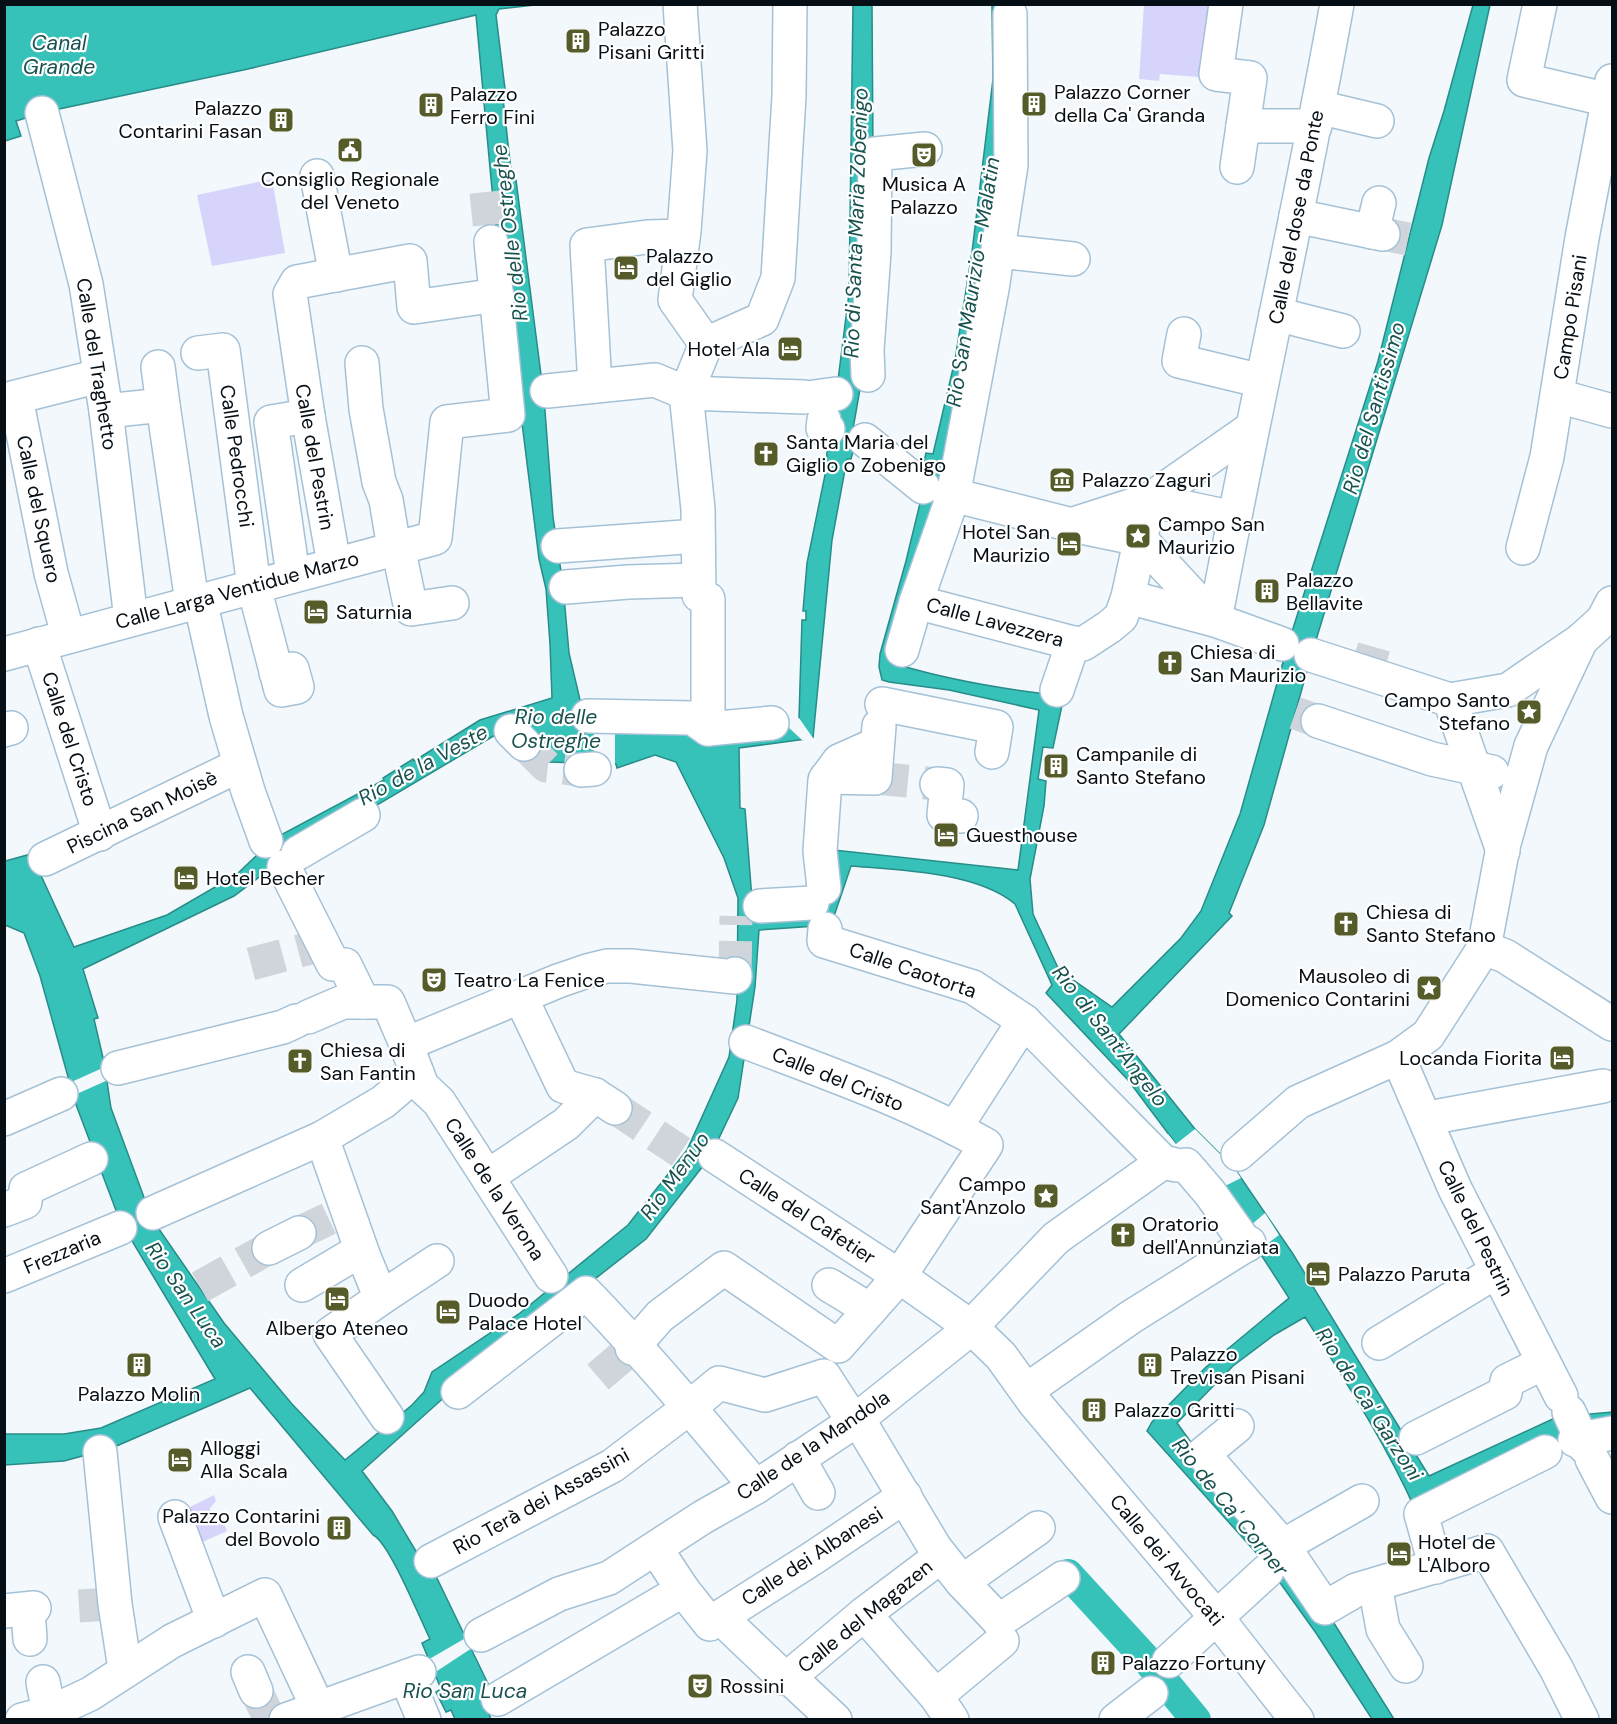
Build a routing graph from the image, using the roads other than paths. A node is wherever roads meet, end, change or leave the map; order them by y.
1 (790, 4) edge
2 (1226, 4) edge
3 (1337, 4) edge
4 (1540, 4) edge
5 (682, 9) edge
6 (1010, 14) dead end
7 (1605, 92) edge
8 (42, 113) dead end
9 (1317, 117) junction
10 (1377, 121) dead end
11 (1243, 126) junction
12 (925, 149) dead end
13 (1237, 168) dead end
14 (317, 176) dead end
15 (1296, 216) junction
16 (1378, 223) tunnel mouth
17 (684, 233) junction
18 (491, 242) tunnel mouth
19 (998, 251) junction
20 (1073, 259) dead end
21 (336, 275) junction
22 (497, 296) junction
23 (1276, 314) junction
24 (1343, 331) dead end
25 (1184, 334) dead end
26 (706, 344) junction
27 (198, 353) dead end
28 (362, 363) dead end
29 (158, 367) dead end
30 (99, 376) junction
31 (1262, 381) junction
32 (595, 386) junction
33 (547, 391) dead end
34 (686, 393) junction
35 (10, 399) edge
36 (163, 405) junction
37 (1556, 407) junction
38 (1602, 408) edge
39 (106, 411) junction
40 (308, 416) junction
41 (1252, 428) junction
42 (865, 440) dead end
43 (942, 492) junction
44 (1149, 500) junction
45 (1234, 518) junction
46 (698, 522) junction
47 (1072, 525) junction
48 (1140, 539) junction
49 (558, 546) dead end
50 (396, 548) junction
51 (1523, 548) dead end
52 (334, 564) junction
53 (293, 575) junction
54 (698, 580) junction
55 (566, 587) dead end
56 (256, 596) junction
57 (1128, 597) junction
58 (196, 601) junction
59 (916, 602) junction
60 (452, 603) dead end
61 (1612, 603) edge
62 (131, 618) junction
63 (64, 620) dead end
64 (1218, 621) junction
65 (1581, 640) junction
66 (1073, 643) junction
67 (39, 644) junction
68 (902, 650) dead end
69 (4, 654) edge
70 (276, 673) dead end
71 (1057, 690) dead end
72 (1450, 700) junction
73 (588, 716) dead end
74 (1318, 721) tunnel mouth
75 (772, 723) dead end
76 (998, 727) dead end
77 (708, 729) junction
78 (240, 765) junction
79 (1474, 768) junction
80 (1521, 778) junction
81 (936, 784) dead end
82 (363, 815) dead end
83 (961, 816) dead end
84 (100, 834) junction
85 (266, 841) dead end
86 (1503, 847) junction
87 (45, 859) dead end
88 (760, 906) dead end
89 (820, 907) junction
90 (1495, 952) junction
91 (735, 975) dead end
92 (521, 998) junction
93 (353, 1002) junction
94 (1017, 1016) junction
95 (1612, 1024) edge
96 (746, 1042) dead end
97 (419, 1051) junction
98 (1398, 1057) junction
99 (118, 1068) dead end
100 (1609, 1088) edge
101 (61, 1094) dead end
102 (1431, 1118) junction
103 (4, 1119) edge
104 (943, 1122) junction
105 (322, 1141) junction
106 (1238, 1154) dead end
107 (715, 1156) tunnel mouth
108 (91, 1159) dead end
109 (1175, 1164) junction
110 (492, 1173) junction
111 (4, 1210) edge
112 (153, 1213) dead end
113 (120, 1228) dead end
114 (299, 1233) tunnel mouth
115 (269, 1248) tunnel mouth
116 (362, 1250) junction
117 (437, 1261) dead end
118 (1497, 1272) junction
119 (4, 1276) edge
120 (551, 1276) dead end
121 (899, 1277) junction
122 (302, 1285) dead end
123 (829, 1285) dead end
124 (381, 1298) junction
125 (870, 1310) junction
126 (968, 1330) junction
127 (1379, 1343) dead end
128 (633, 1346) junction
129 (1543, 1363) junction
130 (458, 1392) dead end
131 (1031, 1396) junction
132 (690, 1407) junction
133 (387, 1417) dead end
134 (855, 1421) junction
135 (1237, 1426) dead end
136 (1582, 1432) edge
137 (1416, 1438) dead end
138 (100, 1452) dead end
139 (1545, 1452) dead end
140 (798, 1458) junction
141 (756, 1487) junction
142 (818, 1493) dead end
143 (905, 1496) junction
144 (1612, 1497) edge
145 (1362, 1501) dead end
146 (175, 1517) dead end
147 (1038, 1528) dead end
148 (656, 1549) junction
149 (1283, 1553) junction
150 (941, 1556) junction
151 (431, 1561) dead end
152 (1436, 1567) junction
153 (1063, 1578) dead end
154 (962, 1582) junction
155 (1365, 1588) junction
156 (683, 1590) junction
157 (864, 1614) junction
158 (720, 1617) junction
159 (1217, 1618) junction
160 (214, 1621) junction
161 (1001, 1631) junction
162 (482, 1635) dead end
163 (1169, 1661) dead end
164 (1407, 1666) dead end
165 (125, 1670) junction
166 (789, 1677) junction
167 (1151, 1693) dead end
168 (498, 1699) dead end
169 (266, 1704) edge
170 (38, 1705) edge
171 (314, 1708) edge
172 (944, 1708) edge
173 (830, 1718) edge
174 (424, 1719) edge
175 (1116, 1719) edge
176 (1297, 1719) edge
177 (1582, 1719) edge

1 - 26 street
2 - 11 street
3 - 9 street, Calle del dose da Ponte
4 - 7 street
5 - 17 street
6 - 19 street
7 - 37 street, Campo Pisani
8 - 30 street, Calle del Traghetto
9 - 10 street
9 - 11 street
9 - 15 street, Calle del dose da Ponte
11 - 13 street
12 - 34 street
14 - 21 street
15 - 16 street
15 - 23 street, Calle del dose da Ponte
17 - 26 street
17 - 32 street
18 - 22 street
19 - 20 street
19 - 43 street
21 - 22 street
21 - 40 street, Calle del Pestrin
22 - 50 street, Calle Larga Ventidue Marzo
23 - 24 street
23 - 31 street, Calle del dose da Ponte
25 - 31 street
26 - 34 street
27 - 56 street, Calle Pedrocchi
28 - 50 street
29 - 36 street
30 - 35 street
30 - 39 street, Calle del Traghetto
31 - 41 street, Calle del dose da Ponte
32 - 33 street
32 - 34 street
34 - 46 street
35 - 63 street, Calle del Squero
36 - 39 street
36 - 58 street
37 - 38 street, Campo Pisani
37 - 51 street
39 - 62 street, Calle del Traghetto
40 - 52 street, Calle del Pestrin
40 - 53 street
41 - 44 street
41 - 45 street
42 - 43 street
43 - 47 street
43 - 59 street
44 - 45 street
44 - 47 street
44 - 48 street
45 - 64 street
46 - 49 street
46 - 54 street
47 - 48 street
48 - 57 street
48 - 64 street
50 - 52 street, Calle Larga Ventidue Marzo
50 - 60 street
52 - 53 street, Calle Larga Ventidue Marzo
53 - 56 street, Calle Larga Ventidue Marzo
54 - 55 street
54 - 77 street
56 - 58 street, Calle Larga Ventidue Marzo
56 - 70 street
57 - 64 street
57 - 66 street
58 - 62 street, Calle Larga Ventidue Marzo
58 - 78 street
59 - 66 street, Calle Lavezzera
59 - 68 street
61 - 65 street
62 - 67 street, Calle Larga Ventidue Marzo
64 - 72 street
65 - 72 street
65 - 80 street
66 - 71 street
67 - 69 street, Calle Larga Ventidue Marzo
67 - 84 street, Calle del Cristo
72 - 79 street
73 - 77 street
74 - 79 street
75 - 77 street
76 - 89 street
78 - 84 street, Piscina San Moisè
78 - 85 street
79 - 80 street
79 - 86 street
80 - 86 street
81 - 83 street
82 - 93 street
84 - 87 street, Piscina San Moisè
86 - 90 street
88 - 89 street
89 - 94 street, Calle Caotorta
90 - 95 street
90 - 98 street
91 - 92 street
92 - 97 street
92 - 110 street
93 - 97 street, Calle de la Verona
93 - 99 street
94 - 104 street
94 - 109 street
96 - 104 street, Calle del Cristo
97 - 105 street
97 - 110 street, Calle de la Verona
98 - 102 street, Calle del Pestrin
98 - 106 street
100 - 102 street
101 - 103 street
102 - 118 street, Calle del Pestrin
104 - 121 street, Calle del Cristo
105 - 112 street
105 - 116 street
107 - 121 street, Calle del Cafetier
108 - 111 street
109 - 126 street, Calle de la Mandola
109 - 131 street
110 - 120 street, Calle de la Verona
113 - 119 street, Frezzaria
114 - 115 street
116 - 122 street
116 - 124 street
117 - 124 street
118 - 127 street
118 - 129 street, Calle del Pestrin
121 - 125 street
121 - 126 street, Calle del Cafetier
123 - 125 street
124 - 133 street
125 - 128 street
126 - 131 street, Calle dei Avvocati
126 - 134 street, Calle de la Mandola
128 - 130 street
128 - 132 street
129 - 136 street, Calle del Pestrin
129 - 137 street
131 - 159 street, Calle dei Avvocati
132 - 134 street, Rio Terà dei Assassini
132 - 141 street
132 - 151 street, Rio Terà dei Assassini
134 - 140 street, Calle de la Mandola
134 - 143 street
135 - 149 street
136 - 144 street, Calle del Pestrin
138 - 165 street
139 - 152 street
140 - 141 street, Calle de la Mandola
140 - 142 street
141 - 148 street, Calle de la Mandola
143 - 150 street
143 - 158 street, Calle dei Albanesi
145 - 149 street
146 - 160 street
147 - 154 street
148 - 156 street
148 - 162 street, Calle de la Mandola
149 - 155 street
149 - 159 street
150 - 154 street
150 - 157 street, Calle del Magazen
152 - 155 street
152 - 177 street
153 - 161 street
154 - 161 street
155 - 164 street
156 - 158 street
156 - 168 street
157 - 166 street, Calle del Magazen
157 - 172 street
158 - 166 street
159 - 163 street
159 - 176 street, Calle dei Avvocati
160 - 165 street
160 - 171 street
161 - 172 street
165 - 170 street
166 - 173 street
167 - 175 street
169 - 171 street
171 - 174 street

